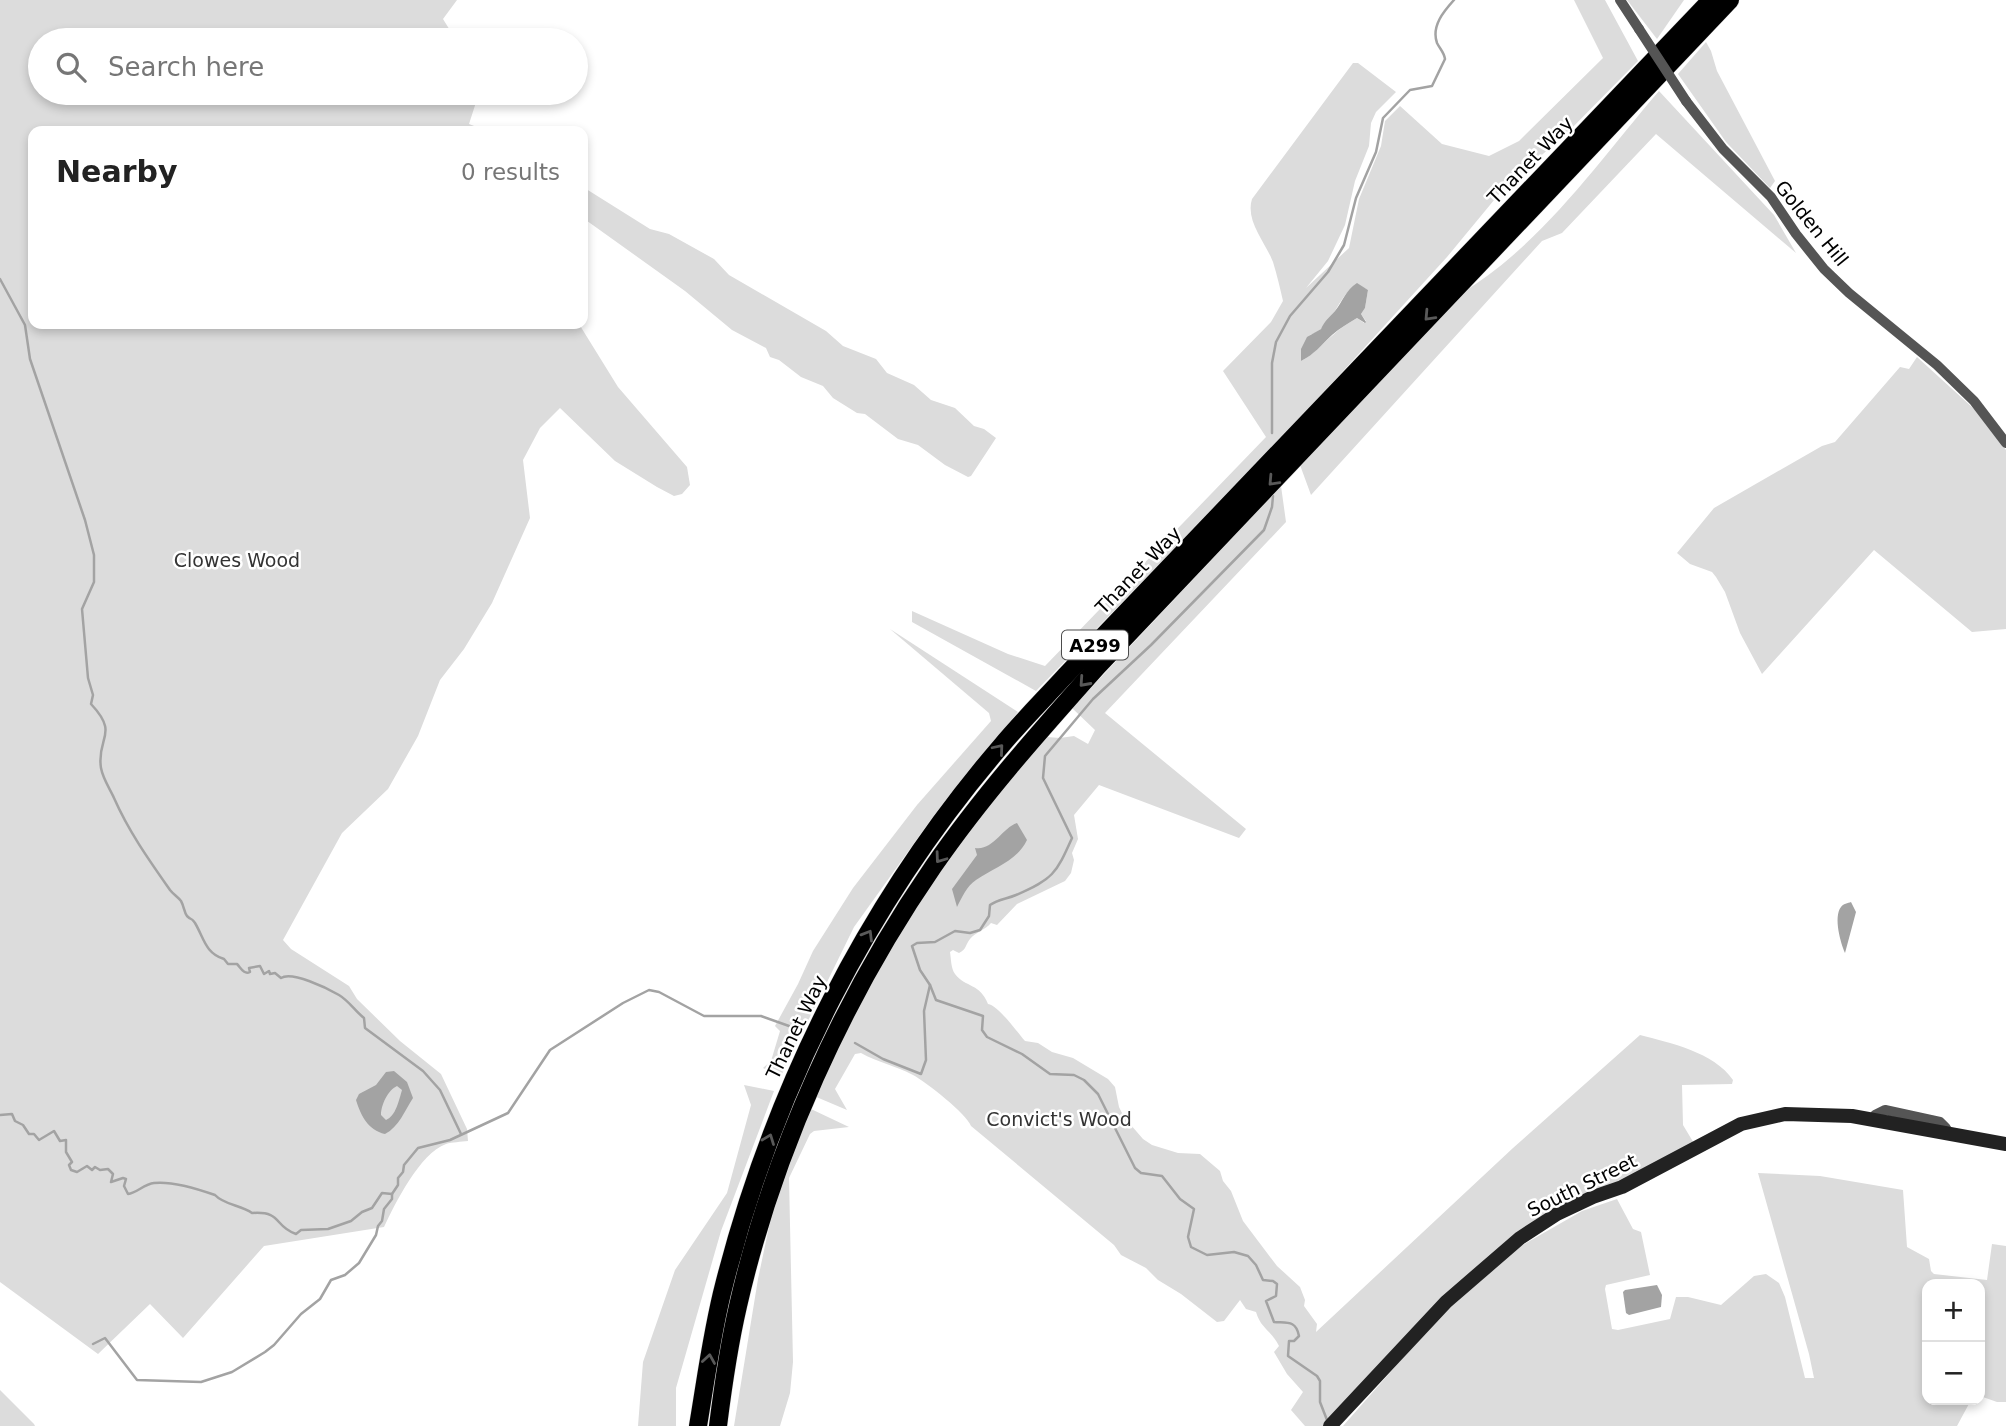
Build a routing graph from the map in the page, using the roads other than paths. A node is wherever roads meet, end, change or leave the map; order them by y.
1 (1620, 0) edge
2 (1711, 0) edge
3 (1730, 0) edge
4 (2006, 443) edge
5 (2006, 1144) edge
6 (698, 1426) edge
7 (718, 1426) edge
8 (1330, 1426) edge

1 - 4 street, Golden Hill, bridge
6 -> 2 highway, Thanet Way / A299
3 -> 7 highway, Thanet Way / A299
5 - 8 street, South Street

